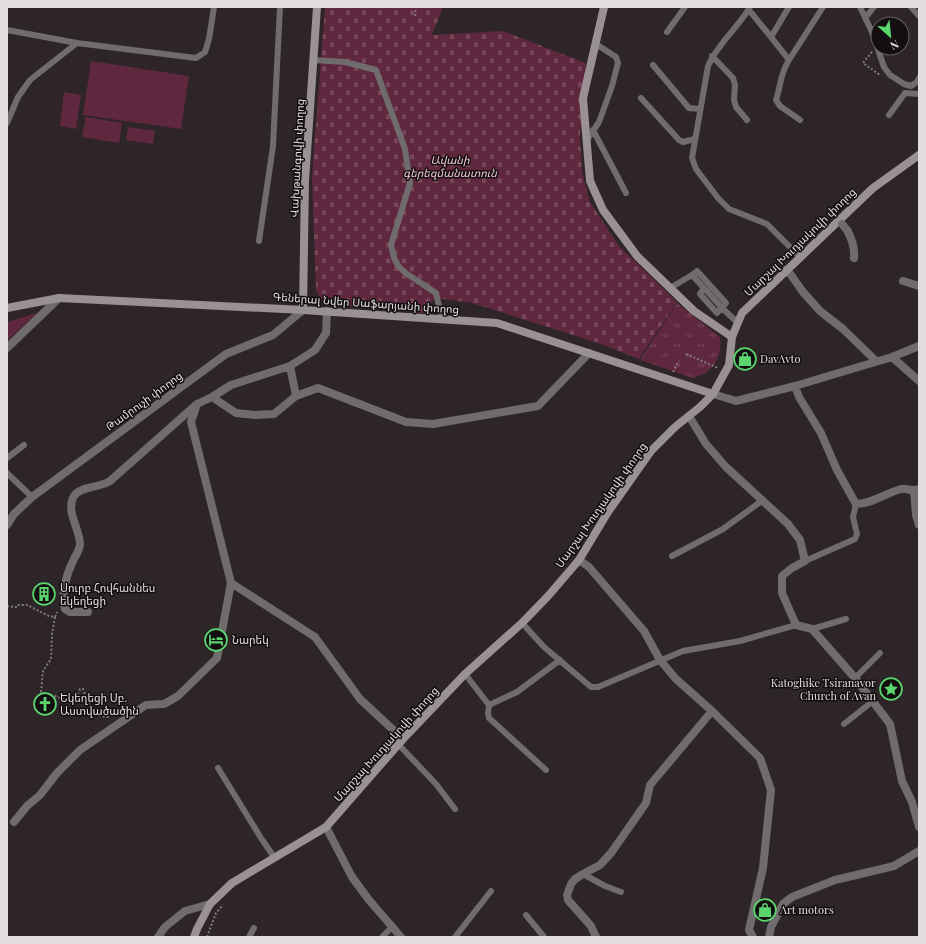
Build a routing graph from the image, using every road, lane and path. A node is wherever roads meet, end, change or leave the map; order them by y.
1 (214, 7) edge
2 (280, 7) edge
3 (317, 7) edge
4 (416, 7) edge
5 (604, 7) edge
6 (685, 7) edge
7 (789, 7) edge
8 (823, 7) edge
9 (860, 7) edge
10 (874, 7) edge
11 (911, 7) edge
12 (750, 8) edge
13 (415, 16) dead end
14 (919, 16) edge
15 (866, 17) junction
16 (7, 30) edge
17 (667, 32) dead end
18 (772, 37) junction
19 (77, 43) junction
20 (596, 44) junction
21 (712, 56) junction
22 (313, 60) junction
23 (789, 60) junction
24 (653, 65) dead end
25 (919, 78) edge
26 (919, 94) edge
27 (641, 98) dead end
28 (700, 109) junction
29 (890, 115) dead end
30 (747, 120) dead end
31 (800, 120) dead end
32 (7, 123) edge
33 (593, 130) junction
34 (695, 139) junction
35 (587, 140) junction
36 (919, 155) edge
37 (626, 193) dead end
38 (842, 225) junction
39 (259, 241) dead end
40 (800, 257) junction
41 (854, 258) dead end
42 (786, 270) junction
43 (692, 275) junction
44 (903, 281) dead end
45 (919, 286) edge
46 (670, 288) junction
47 (59, 298) junction
48 (7, 308) edge
49 (722, 308) junction
50 (303, 310) junction
51 (327, 311) junction
52 (442, 319) junction
53 (738, 323) junction
54 (732, 337) junction
55 (919, 346) edge
56 (7, 348) edge
57 (590, 353) junction
58 (686, 354) dead end
59 (892, 357) junction
60 (679, 361) dead end
61 (876, 361) junction
62 (290, 366) junction
63 (726, 372) junction
64 (670, 380) junction
65 (919, 381) edge
66 (795, 386) junction
67 (713, 394) junction
68 (296, 396) junction
69 (212, 397) junction
70 (197, 404) junction
71 (688, 416) junction
72 (24, 445) dead end
73 (7, 458) edge
74 (7, 473) edge
75 (916, 490) edge
76 (32, 497) junction
77 (763, 500) junction
78 (856, 504) junction
79 (7, 525) edge
80 (919, 525) edge
81 (672, 556) dead end
82 (579, 560) junction
83 (805, 561) junction
84 (231, 583) junction
85 (64, 603) junction
86 (7, 606) edge
87 (88, 612) dead end
88 (55, 617) junction
89 (846, 619) dead end
90 (522, 623) junction
91 (796, 625) junction
92 (812, 629) junction
93 (880, 653) dead end
94 (560, 660) junction
95 (660, 660) junction
96 (465, 674) junction
97 (855, 678) junction
98 (872, 701) junction
99 (489, 705) junction
100 (712, 711) junction
101 (844, 724) dead end
102 (114, 727) junction
103 (400, 741) junction
104 (218, 768) dead end
105 (546, 770) dead end
106 (455, 809) dead end
107 (14, 822) dead end
108 (919, 826) edge
109 (326, 828) junction
110 (919, 851) edge
111 (274, 857) junction
112 (583, 874) junction
113 (492, 891) dead end
114 (622, 892) dead end
115 (225, 903) dead end
116 (210, 904) junction
117 (526, 915) dead end
118 (392, 927) junction
119 (254, 928) dead end
120 (158, 937) edge
121 (194, 937) edge
122 (207, 937) edge
123 (249, 937) edge
124 (382, 937) edge
125 (401, 937) edge
126 (455, 937) edge
127 (544, 937) edge
128 (596, 937) edge
129 (753, 937) edge
130 (769, 937) edge

1 - 19 lane
2 - 39 lane
3 - 22 street, Վախթանգովի փողոց
4 - 13 path
5 - 20 street
6 - 17 lane
7 - 18 lane
8 - 23 lane
9 - 15 lane
10 - 15 lane
11 - 14 lane
12 - 18 lane
12 - 21 lane
15 - 25 lane
16 - 19 lane
18 - 23 lane
19 - 32 lane
20 - 33 lane
20 - 35 street
21 - 28 lane
21 - 30 lane
22 - 50 street, Վախթանգովի փողոց
22 - 52 lane
23 - 31 lane
24 - 28 lane
26 - 29 lane
27 - 34 lane
28 - 34 lane
33 - 35 lane
33 - 37 lane
34 - 40 lane
35 - 46 street
36 - 38 street, Մարշալ Խուդյակովի փողոց
38 - 40 street, Մարշալ Խուդյակովի փողոց
38 - 41 street
40 - 42 street, Մարշալ Խուդյակովի փողոց
42 - 53 street, Մարշալ Խուդյակովի փողոց
42 - 61 street
43 - 46 lane
43 - 49 lane
43 - 49 lane
44 - 45 street
46 - 54 street
47 - 48 street, Գեներալ Նվեր Սաֆարյանի փողոց
47 - 50 street, Գեներալ Նվեր Սաֆարյանի փողոց
47 - 56 street
49 - 53 lane
50 - 51 street, Գեներալ Նվեր Սաֆարյանի փողոց
50 - 76 street, Թամրուչի փողոց
51 - 52 street, Գեներալ Նվեր Սաֆարյանի փողոց
51 - 62 street
52 - 57 street, Գեներալ Նվեր Սաֆարյանի փողոց
53 - 54 street, Մարշալ Խուդյակովի փողոց
54 - 63 street, Մարշալ Խուդյակովի փողոց
55 - 59 street
57 - 64 street, Գեներալ Նվեր Սաֆարյանի փողոց
57 - 68 street
58 - 63 path
59 - 61 street
59 - 65 street
60 - 64 path
61 - 66 street
62 - 68 street
62 - 69 street
63 - 67 street, Մարշալ Խուդյակովի փողոց
64 - 67 street, Գեներալ Նվեր Սաֆարյանի փողոց
66 - 67 street
66 - 78 street
67 - 71 street, Մարշալ Խուդյակովի փողոց
68 - 69 street
69 - 70 street
70 - 84 street
70 - 85 street
71 - 77 street
71 - 82 street, Մարշալ Խուդյակովի փողոց
72 - 73 lane
74 - 76 lane
75 - 78 street
75 - 80 street
76 - 79 street, Թամրուչի փողոց
77 - 81 lane
77 - 83 street
78 - 83 lane
82 - 90 street, Մարշալ Խուդյակովի փողոց
82 - 95 street
83 - 91 street
84 - 102 street
84 - 103 street
85 - 87 street
85 - 88 path
86 - 88 path
88 - 102 path
89 - 92 lane
90 - 94 lane
90 - 96 street, Մարշալ Խուդյակովի փողոց
91 - 92 street
91 - 95 lane
92 - 97 street
93 - 97 lane
94 - 95 lane
94 - 99 lane
95 - 100 street
96 - 99 lane
96 - 103 street, Մարշալ Խուդյակովի փողոց
97 - 98 street
98 - 101 lane
98 - 108 street
99 - 105 lane
100 - 112 street
100 - 129 street
102 - 107 street
103 - 106 lane
103 - 109 street, Մարշալ Խուդյակովի փողոց
104 - 111 lane
109 - 111 street, Մարշալ Խուդյակովի փողոց
109 - 118 street
110 - 130 street
111 - 116 street, Մարշալ Խուդյակովի փողոց
112 - 114 lane
112 - 128 street
113 - 126 lane
115 - 122 path
116 - 120 street
116 - 121 street, Մարշալ Խուդյակովի փողոց
117 - 127 lane
118 - 124 lane
118 - 125 street
119 - 123 lane

